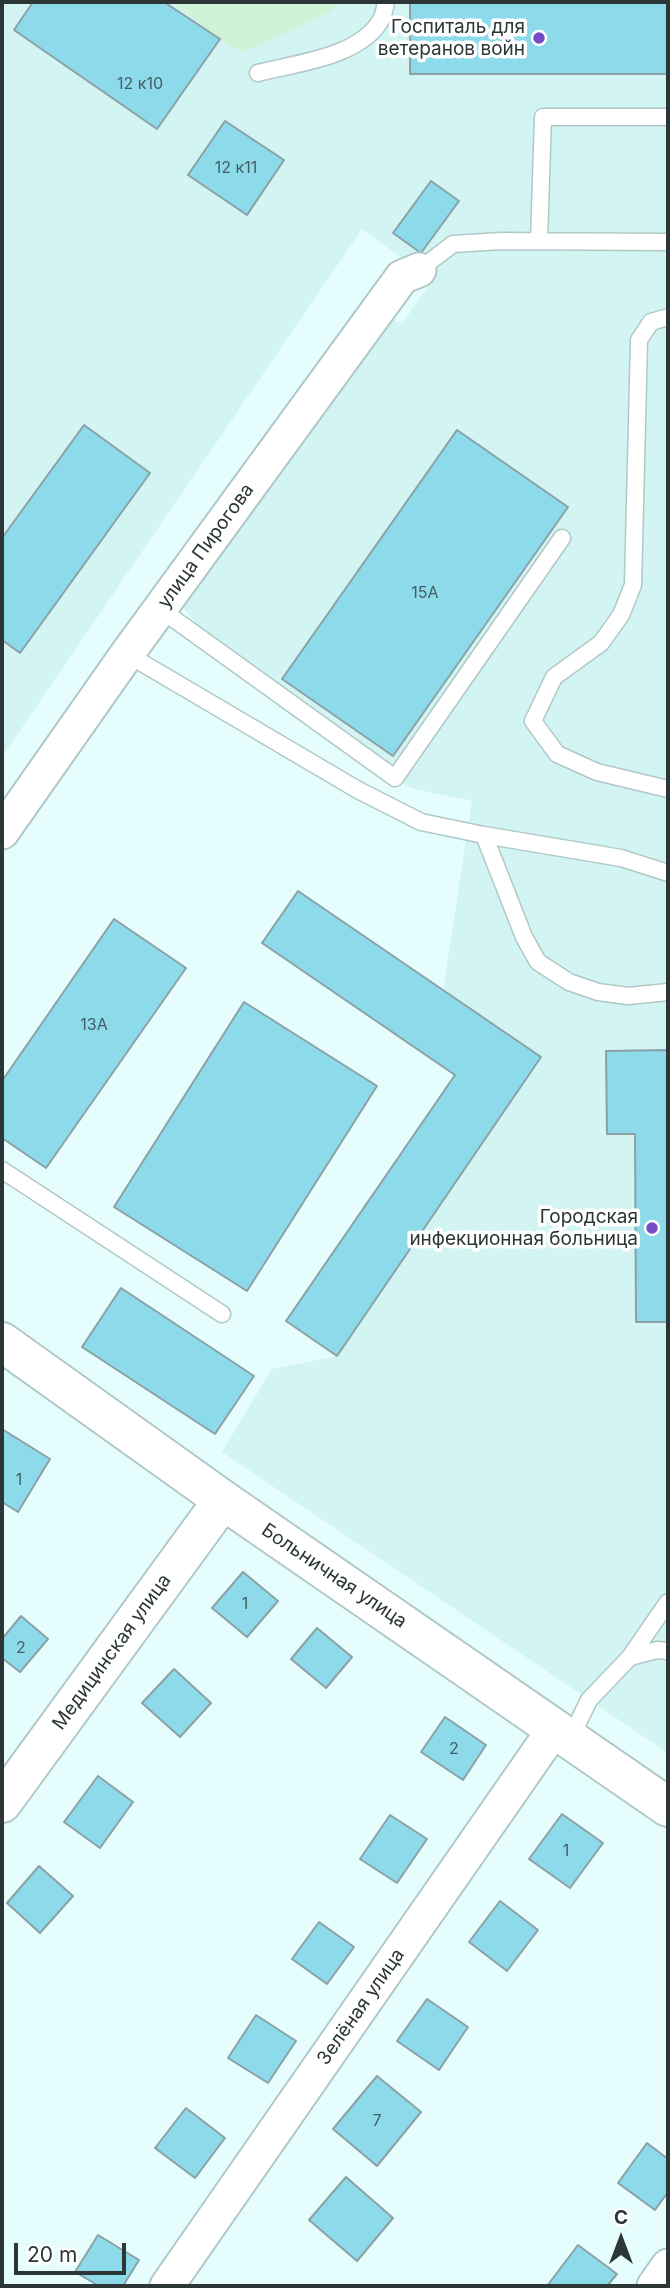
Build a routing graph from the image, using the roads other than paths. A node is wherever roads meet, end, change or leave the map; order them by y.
1 (386, 2) edge
2 (258, 73) dead end
3 (668, 117) edge
4 (539, 241) junction
5 (668, 242) edge
6 (419, 270) joint
7 (668, 317) edge
8 (562, 538) dead end
9 (160, 609) junction
10 (127, 654) junction
11 (668, 789) edge
12 (2, 832) edge
13 (484, 835) junction
14 (668, 873) edge
15 (668, 992) edge
16 (2, 1170) edge
17 (222, 1314) dead end
18 (2, 1342) edge
19 (223, 1500) junction
20 (668, 1602) edge
21 (668, 1651) edge
22 (629, 1657) junction
23 (563, 1734) junction
24 (2, 1803) edge
25 (668, 1807) edge
26 (668, 2266) edge
27 (167, 2286) edge
28 (654, 2286) edge

1 - 2 lane
3 - 4 lane
4 - 5 lane
4 - 6 lane
6 - 9 street, улица Пирогова
7 - 11 lane
8 - 9 lane
9 - 10 street, улица Пирогова
10 - 12 street, улица Пирогова
10 - 13 lane
13 - 14 lane
13 - 15 lane
16 - 17 lane
18 - 19 street, Больничная улица
19 - 23 street, Больничная улица
19 - 24 street, Медицинская улица
20 - 22 lane
21 - 22 lane
22 - 23 lane
23 - 25 street, Больничная улица
23 - 27 street, Зелёная улица
26 - 28 street

